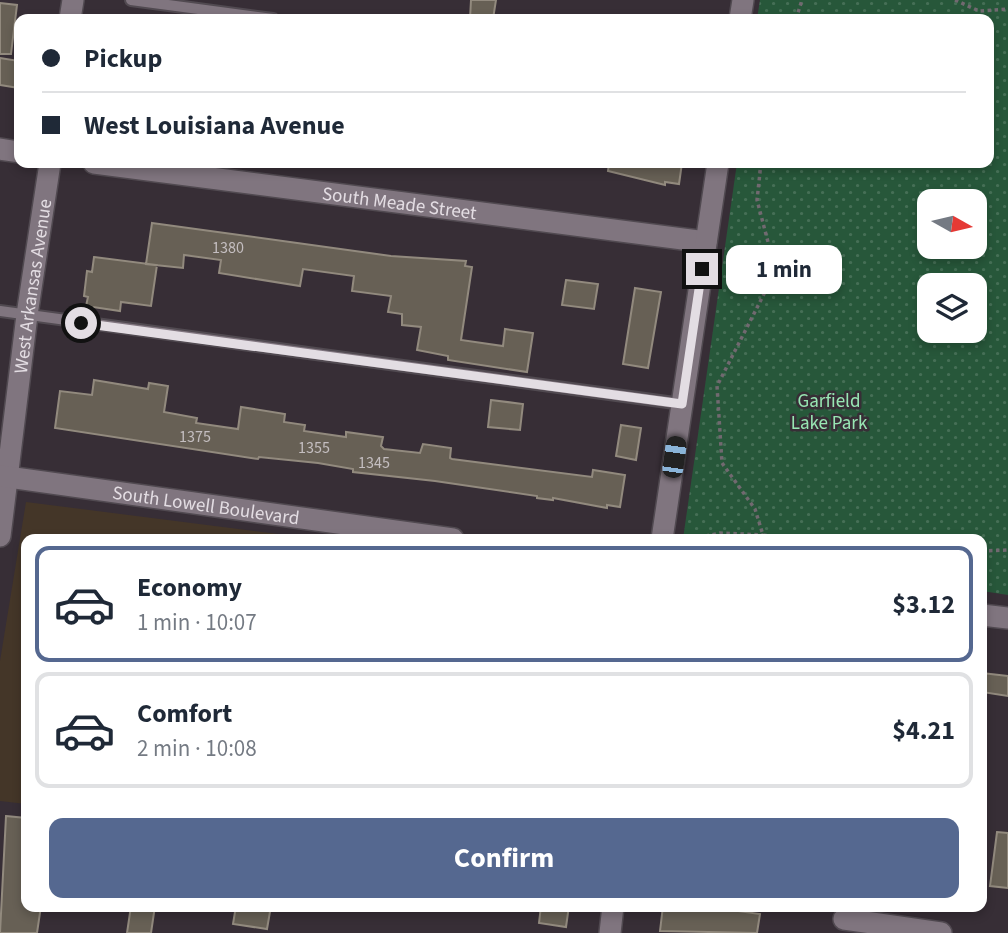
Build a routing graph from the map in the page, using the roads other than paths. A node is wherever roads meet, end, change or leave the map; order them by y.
1 (131, 0) edge
2 (236, 14) edge
3 (49, 168) edge
4 (133, 168) edge
5 (717, 168) edge
6 (706, 242) junction
7 (0, 311) edge
8 (27, 315) junction
9 (682, 404) junction
10 (4, 476) edge
11 (417, 534) edge
12 (663, 534) edge
13 (0, 536) edge
14 (987, 616) edge
15 (1008, 618) edge
16 (612, 912) edge
17 (844, 919) dead end
18 (610, 933) edge
19 (941, 933) edge

1 - 2 lane
3 - 8 street, West Arkansas Avenue
4 - 6 street, South Meade Street
5 - 6 street
6 - 9 street
7 - 8 lane
8 - 9 lane
8 - 10 street, West Arkansas Avenue
9 - 12 street
10 - 11 street, South Lowell Boulevard
10 - 13 street, West Arkansas Avenue
14 - 15 street
16 - 18 street
17 - 19 street

